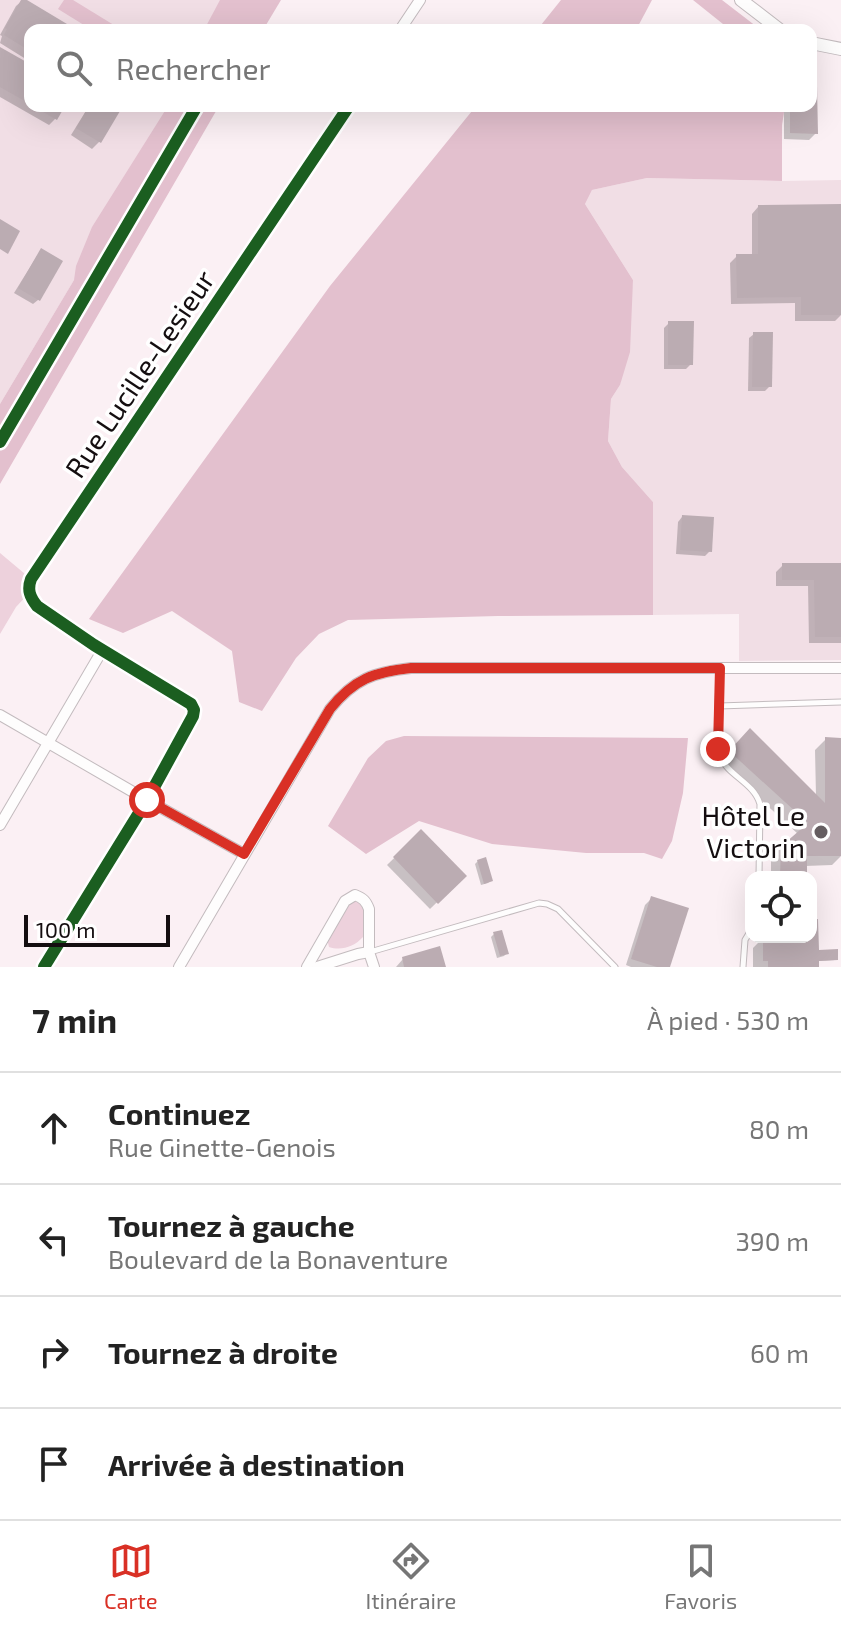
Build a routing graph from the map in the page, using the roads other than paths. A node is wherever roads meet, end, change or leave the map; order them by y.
1 (420, 0) edge
2 (741, 0) edge
3 (404, 24) edge
4 (772, 24) edge
5 (817, 44) edge
6 (841, 49) edge
7 (345, 112) edge
8 (103, 649) junction
9 (720, 668) junction
10 (841, 668) edge
11 (841, 702) edge
12 (719, 706) junction
13 (0, 715) edge
14 (48, 743) junction
15 (147, 800) junction
16 (0, 825) edge
17 (244, 854) junction
18 (759, 871) edge
19 (745, 940) edge
20 (369, 952) junction
21 (44, 967) edge
22 (179, 967) edge
23 (307, 967) edge
24 (317, 967) edge
25 (374, 967) edge
26 (615, 967) edge
27 (743, 967) edge

1 - 3 street
2 - 4 street
5 - 6 street
7 - 8 street, Rue Lucille-Lesieur
8 - 14 street
8 - 15 street, Rue Lucille-Lesieur
9 - 10 street
9 - 12 lane
9 - 17 street
11 - 12 lane
12 - 18 lane
13 - 14 street
14 - 15 street
14 - 16 street
15 - 17 street
15 - 21 street
17 - 22 street
19 - 27 lane
20 - 23 street
20 - 24 street
20 - 25 street
20 - 26 lane

